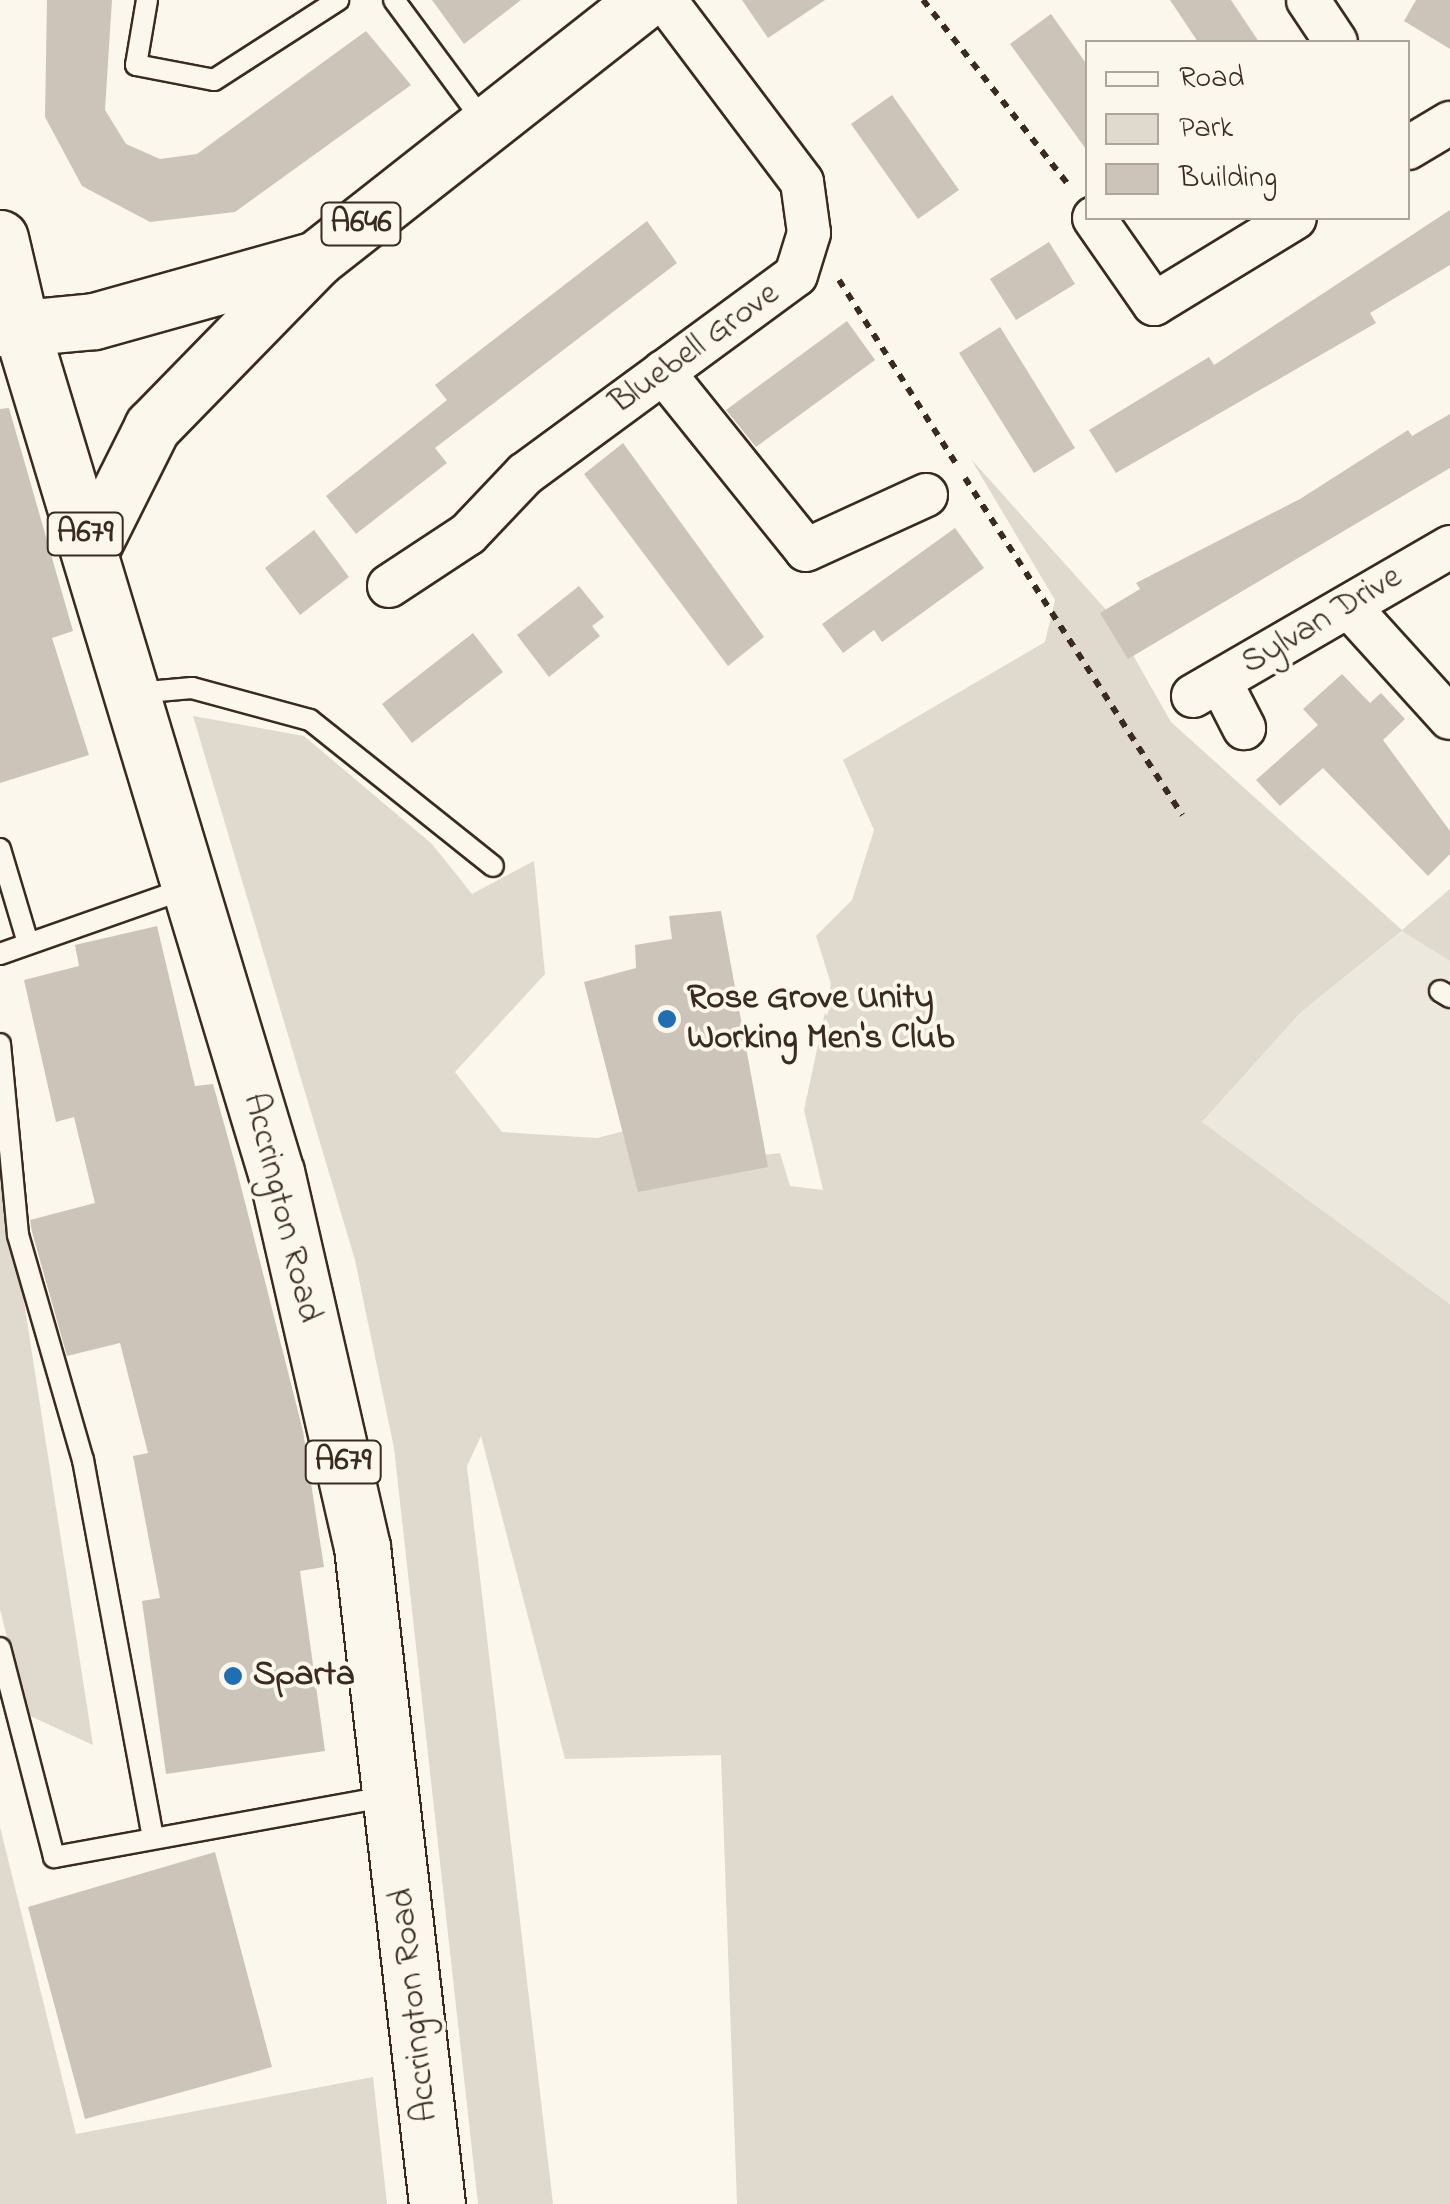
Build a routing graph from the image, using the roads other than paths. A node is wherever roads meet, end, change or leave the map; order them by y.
1 (146, 0) edge
2 (338, 0) edge
3 (394, 0) edge
4 (644, 0) edge
5 (665, 0) edge
6 (1308, 0) edge
7 (1335, 40) edge
8 (1450, 123) edge
9 (487, 126) junction
10 (1410, 147) edge
11 (1095, 220) edge
12 (1292, 220) edge
13 (0, 238) edge
14 (316, 259) junction
15 (10, 328) edge
16 (663, 372) junction
17 (926, 496) dead end
18 (1450, 547) edge
19 (90, 551) junction
20 (389, 586) dead end
21 (1351, 608) junction
22 (136, 694) junction
23 (1450, 718) edge
24 (1244, 728) dead end
25 (0, 849) edge
26 (493, 866) dead end
27 (192, 886) junction
28 (28, 944) junction
29 (0, 954) edge
30 (0, 1044) edge
31 (0, 1648) edge
32 (391, 1796) junction
33 (153, 1838) junction
34 (438, 2204) edge

1 - 2 lane
3 - 9 lane
4 - 9 main road, A646
5 - 16 street, Bluebell Grove
6 - 7 street
8 - 10 street
9 - 14 main road, A646
11 - 12 street
13 - 15 main road, Accrington Road / A679
14 - 15 main road, A646
14 - 19 main road
15 - 19 main road, Accrington Road / A679
16 - 17 street
16 - 20 street, Bluebell Grove
18 - 21 street, Sylvan Drive
19 - 22 main road, Accrington Road / A679
21 - 23 street
21 - 24 street, Sylvan Drive
22 - 26 lane
22 - 27 main road, Accrington Road / A679
25 - 28 lane
27 - 28 lane
27 - 32 main road, Accrington Road / A679
28 - 29 lane
30 - 33 lane
31 - 33 lane
32 - 33 lane
32 - 34 main road, Accrington Road / A679

